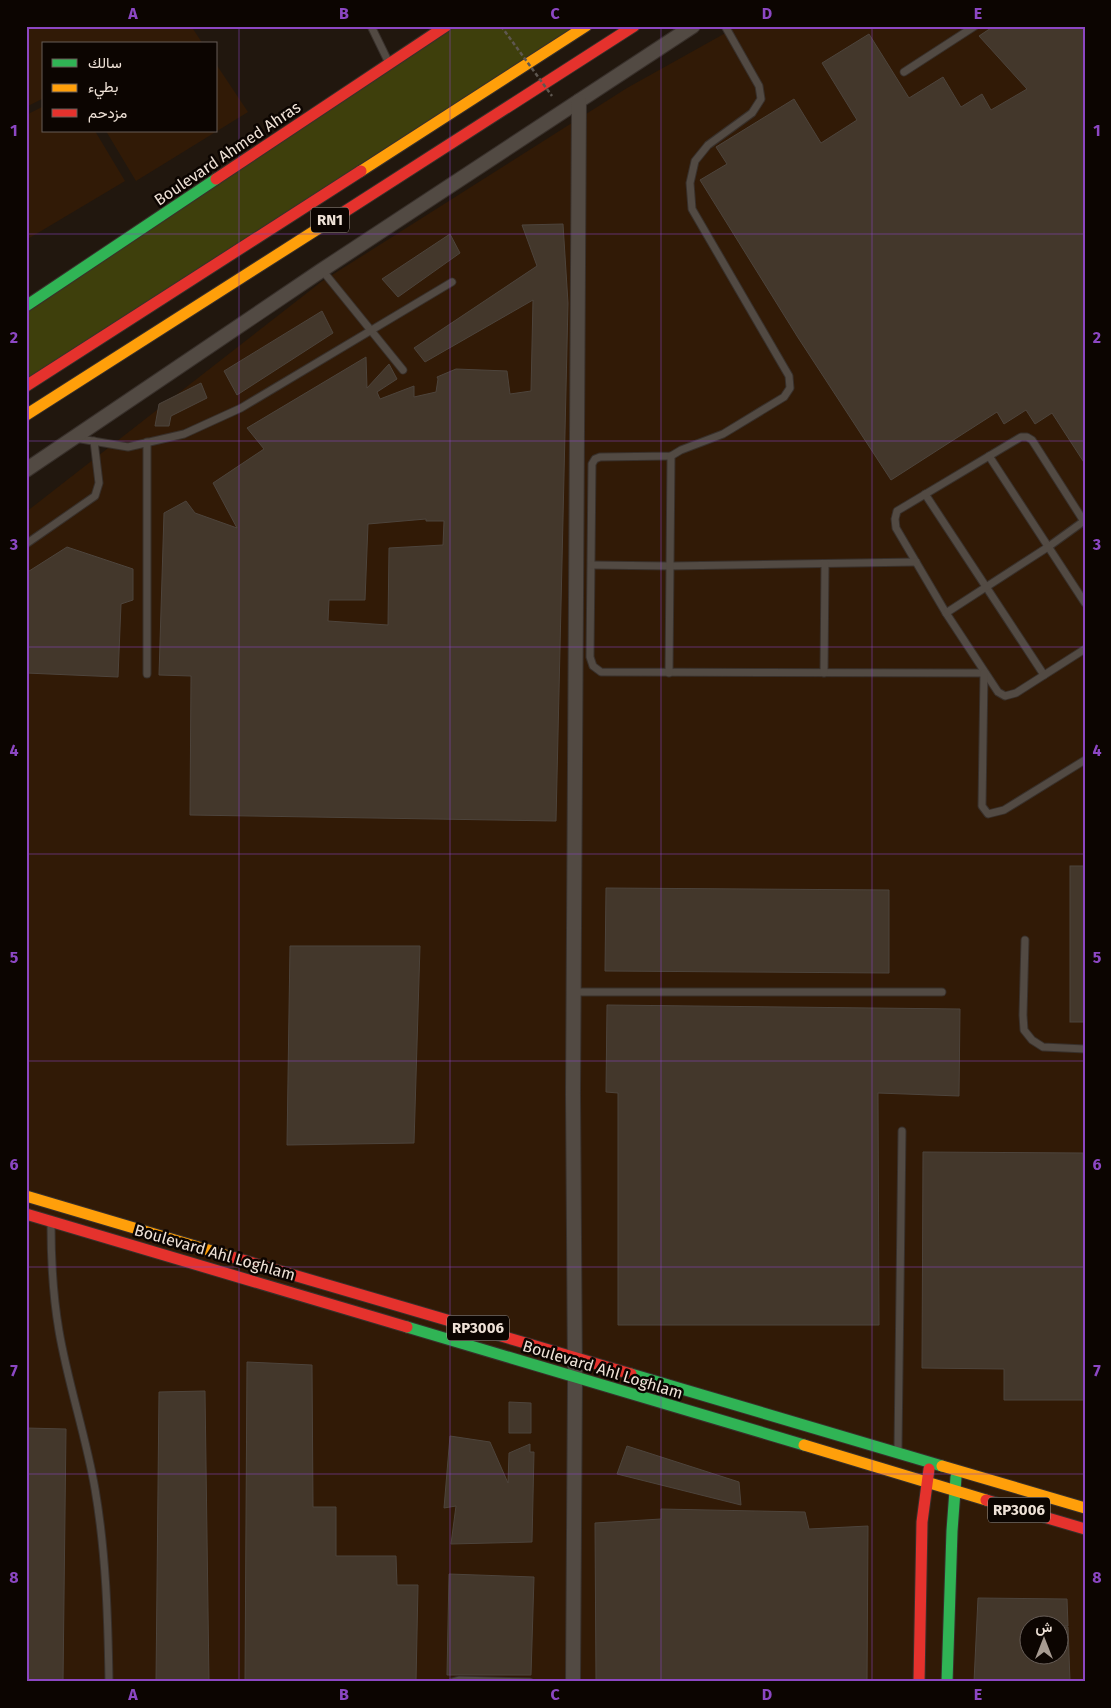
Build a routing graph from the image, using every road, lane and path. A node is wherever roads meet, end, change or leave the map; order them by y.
1 (371, 26) edge
2 (446, 26) edge
3 (501, 26) edge
4 (586, 26) edge
5 (634, 26) edge
6 (693, 26) edge
7 (725, 26) edge
8 (975, 26) edge
9 (389, 64) junction
10 (904, 72) dead end
11 (552, 96) dead end
12 (579, 101) junction
13 (322, 270) junction
14 (452, 282) dead end
15 (26, 306) edge
16 (371, 330) junction
17 (403, 370) dead end
18 (26, 386) edge
19 (26, 414) edge
20 (74, 438) junction
21 (94, 441) junction
22 (147, 442) junction
23 (672, 456) junction
24 (989, 456) junction
25 (26, 470) edge
26 (925, 494) junction
27 (1084, 522) edge
28 (26, 544) edge
29 (1048, 547) junction
30 (916, 562) junction
31 (825, 564) junction
32 (592, 565) junction
33 (670, 566) junction
34 (986, 587) junction
35 (1085, 602) edge
36 (946, 613) junction
37 (1085, 649) edge
38 (669, 673) junction
39 (824, 673) junction
40 (984, 673) junction
41 (147, 674) dead end
42 (1044, 675) junction
43 (1085, 760) edge
44 (1025, 940) dead end
45 (573, 992) junction
46 (942, 992) dead end
47 (1085, 1049) edge
48 (902, 1131) dead end
49 (26, 1196) edge
50 (53, 1204) junction
51 (29, 1217) edge
52 (51, 1221) junction
53 (251, 1261) junction
54 (244, 1278) junction
55 (457, 1322) junction
56 (452, 1339) junction
57 (575, 1357) junction
58 (575, 1378) junction
59 (898, 1454) junction
60 (930, 1463) junction
61 (956, 1471) junction
62 (926, 1482) junction
63 (954, 1491) junction
64 (1085, 1508) edge
65 (1085, 1528) edge
66 (109, 1682) edge
67 (452, 1682) edge
68 (530, 1682) edge
69 (573, 1682) edge
70 (919, 1682) edge
71 (947, 1682) edge

1 - 9 lane
2 - 9 main road, Boulevard Ahmed Ahras
3 - 11 path, bridge
4 - 18 main road, RN1
5 - 19 main road, RN1
6 - 12 street
7 - 23 lane
8 - 10 lane
9 - 15 main road, Boulevard Ahmed Ahras
12 - 13 street
12 - 45 street
13 - 16 lane
13 - 20 street
14 - 16 lane
16 - 17 lane
16 - 22 lane
20 - 21 lane
20 - 25 street
21 - 22 lane
21 - 28 lane
22 - 41 lane
23 - 32 lane
23 - 33 lane
24 - 26 lane
24 - 27 lane
24 - 29 lane
26 - 30 lane
26 - 34 lane
27 - 29 lane
29 - 34 lane
29 - 35 lane
30 - 31 lane
30 - 36 lane
31 - 33 lane
31 - 39 lane
32 - 33 lane
32 - 38 lane
33 - 38 lane
34 - 36 lane
34 - 42 lane
36 - 40 lane
37 - 42 lane
38 - 39 lane
39 - 40 lane
40 - 42 lane
40 - 43 lane
44 - 47 lane
45 - 46 lane
45 - 57 street
48 - 59 lane
49 - 50 main road, Boulevard Ahl Loghlam / RP3006
50 - 52 main road
50 - 53 main road, Boulevard Ahl Loghlam / RP3006
51 - 52 main road, Boulevard Ahl Loghlam / RP3006
52 - 54 main road, Boulevard Ahl Loghlam / RP3006
52 - 66 lane
53 - 54 main road
53 - 55 main road, Boulevard Ahl Loghlam / RP3006
54 - 56 main road, Boulevard Ahl Loghlam / RP3006
55 - 56 main road
55 - 57 main road, Boulevard Ahl Loghlam / RP3006
56 - 58 main road, Boulevard Ahl Loghlam / RP3006
57 - 58 street
57 - 59 main road, Boulevard Ahl Loghlam / RP3006
58 - 62 main road, Boulevard Ahl Loghlam / RP3006
58 - 69 street
59 - 60 main road, Boulevard Ahl Loghlam / RP3006
60 - 61 main road, Boulevard Ahl Loghlam / RP3006
60 - 62 main road
61 - 63 main road
61 - 64 main road, Boulevard Ahl Loghlam / RP3006
62 - 63 main road, Boulevard Ahl Loghlam / RP3006
62 - 70 main road
63 - 65 main road, Boulevard Ahl Loghlam / RP3006
63 - 71 main road
67 - 68 lane

